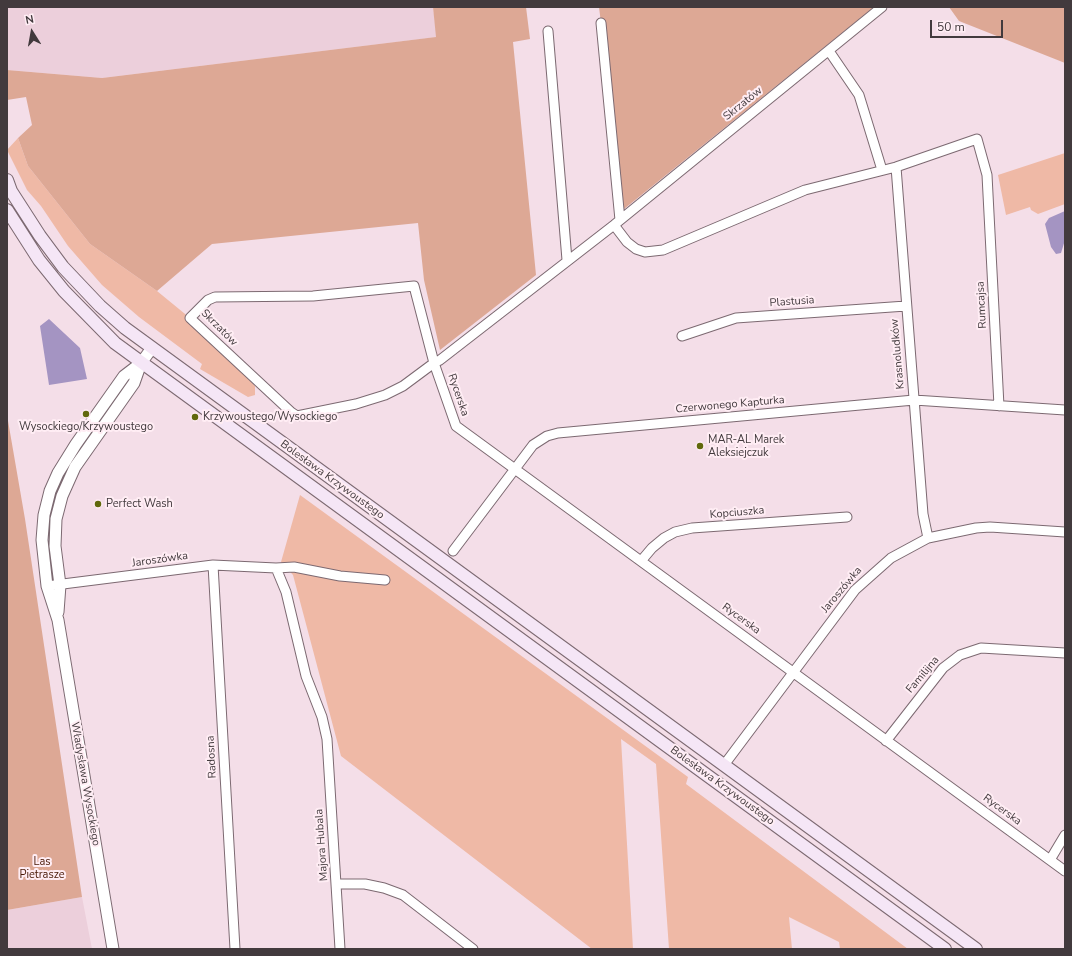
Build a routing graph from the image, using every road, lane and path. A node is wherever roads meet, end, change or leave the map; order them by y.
1 (882, 7) edge
2 (601, 23) dead end
3 (548, 31) dead end
4 (829, 51) junction
5 (896, 166) junction
6 (882, 170) junction
7 (7, 180) edge
8 (7, 210) edge
9 (617, 222) junction
10 (567, 260) junction
11 (906, 306) junction
12 (682, 336) dead end
13 (152, 348) junction
14 (141, 363) junction
15 (434, 363) junction
16 (914, 400) junction
17 (1000, 406) junction
18 (1065, 410) edge
19 (514, 468) junction
20 (846, 517) dead end
21 (1065, 532) edge
22 (928, 538) junction
23 (453, 551) dead end
24 (641, 561) junction
25 (213, 565) junction
26 (276, 568) junction
27 (385, 580) dead end
28 (60, 585) junction
29 (47, 586) junction
30 (513, 611) junction
31 (58, 620) junction
32 (498, 623) junction
33 (1065, 653) edge
34 (793, 671) junction
35 (886, 741) junction
36 (724, 765) junction
37 (1065, 835) edge
38 (1050, 860) junction
39 (1065, 871) edge
40 (336, 884) junction
41 (958, 935) junction
42 (113, 949) edge
43 (235, 949) edge
44 (340, 949) edge
45 (472, 949) edge
46 (946, 949) edge
47 (976, 949) edge

1 - 4 street, Skrzatów
2 - 9 street
3 - 10 street
4 - 6 street
4 - 9 street, Skrzatów
5 - 6 street
5 - 11 street, Krasnoludków
5 - 17 street, Rumcajsa
6 - 9 street
7 - 13 main road
8 - 14 main road
9 - 10 street, Skrzatów
10 - 15 street, Skrzatów
11 - 12 street, Plastusia
11 - 16 street, Krasnoludków
13 - 14 street, Władysława Wysockiego
13 - 30 main road, Bolesława Krzywoustego
14 - 28 street, Władysława Wysockiego
14 - 29 street, Władysława Wysockiego
14 - 32 main road, Bolesława Krzywoustego
15 - 15 street, Skrzatów
15 - 19 street, Rycerska
16 - 17 street, Czerwonego Kapturka
16 - 19 street, Czerwonego Kapturka
16 - 22 street, Krasnoludków
17 - 18 street, Czerwonego Kapturka
19 - 23 street, Czerwonego Kapturka
19 - 24 street, Rycerska
20 - 24 street, Kopciuszka
21 - 22 street, Jaroszówka
22 - 34 street, Jaroszówka
24 - 34 street, Rycerska
25 - 26 street, Jaroszówka
25 - 28 street, Jaroszówka
25 - 43 street, Radosna
26 - 27 street, Jaroszówka
26 - 40 street, Majora Hubala
28 - 29 street, Jaroszówka
28 - 31 street, Władysława Wysockiego
29 - 31 street, Władysława Wysockiego
30 - 32 main road
30 - 36 main road, Bolesława Krzywoustego
31 - 42 street, Władysława Wysockiego
32 - 46 main road, Bolesława Krzywoustego
33 - 35 street, Familijna
34 - 35 street, Rycerska
34 - 36 street, Jaroszówka
35 - 38 street, Rycerska
36 - 41 main road, Bolesława Krzywoustego
37 - 38 street
38 - 39 street, Rycerska
40 - 44 street, Majora Hubala
40 - 45 street
41 - 46 main road, Bolesława Krzywoustego
41 - 47 main road, Bolesława Krzywoustego

